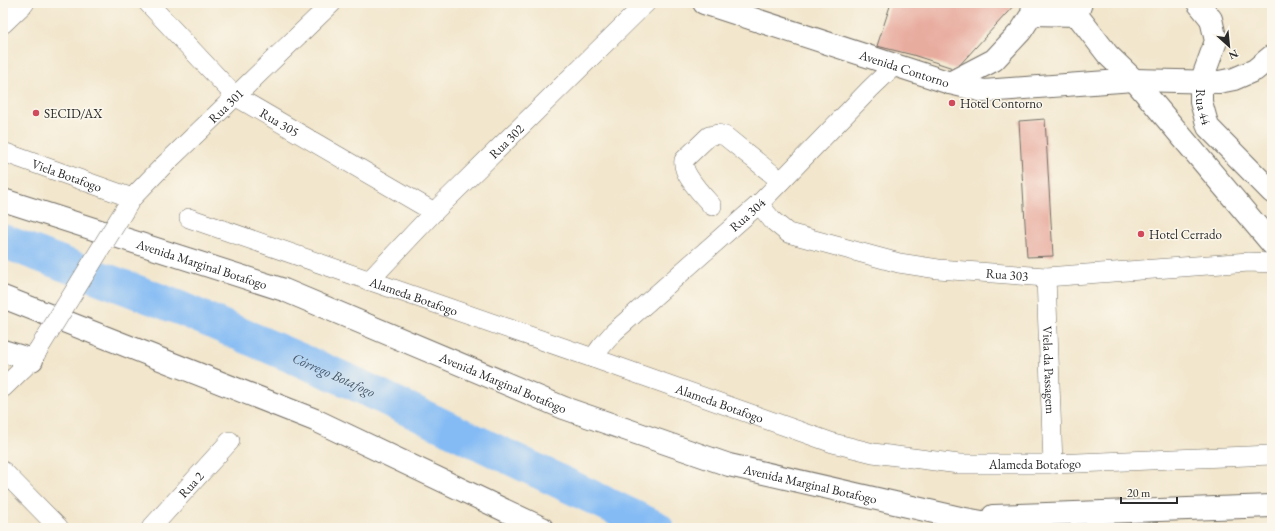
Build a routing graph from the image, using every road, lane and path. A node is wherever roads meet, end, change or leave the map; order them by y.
1 (25, 3) edge
2 (148, 3) edge
3 (332, 3) edge
4 (646, 3) edge
5 (704, 3) edge
6 (1198, 3) edge
7 (1032, 8) edge
8 (1079, 9) edge
9 (3, 24) edge
10 (1272, 56) edge
11 (895, 65) junction
12 (1134, 80) junction
13 (1201, 82) junction
14 (950, 83) junction
15 (235, 96) junction
16 (3, 152) edge
17 (781, 181) junction
18 (1272, 192) edge
19 (3, 200) edge
20 (128, 204) junction
21 (759, 204) junction
22 (712, 206) dead end
23 (434, 212) junction
24 (189, 218) dead end
25 (1272, 244) edge
26 (1272, 263) edge
27 (1046, 277) junction
28 (369, 281) junction
29 (3, 297) edge
30 (3, 351) edge
31 (35, 355) junction
32 (593, 358) junction
33 (3, 387) edge
34 (230, 441) dead end
35 (1272, 455) edge
36 (1053, 464) junction
37 (3, 471) edge
38 (1272, 506) edge
39 (960, 518) junction
40 (59, 528) edge
41 (151, 528) edge
42 (542, 528) edge
43 (1015, 528) edge

1 - 9 street
2 - 15 street, Rua 305
3 - 15 street, Rua 301
4 - 23 street, Rua 302
5 - 11 main road, Avenida Contorno
6 - 13 main road, Rua 44
7 - 8 main road
7 - 14 main road
8 - 12 main road
10 - 13 main road, Avenida Contorno
11 - 14 main road, Avenida Contorno
11 - 17 street, Rua 304
12 - 13 main road, Avenida Contorno
12 - 14 main road, Avenida Contorno
12 - 25 main road
13 - 18 main road, Rua 44
15 - 20 street, Rua 301
15 - 23 street, Rua 305
16 - 20 street, Viela Botafogo
17 - 21 street, Rua 304
17 - 22 street
19 - 39 main road, Avenida Marginal Botafogo
20 - 31 street, Rua 301, bridge
21 - 27 street, Rua 303
21 - 32 street, Rua 304
23 - 28 street, Rua 302
24 - 28 street, Alameda Botafogo
26 - 27 street, Rua 303
27 - 36 street, Viela da Passagem
28 - 32 street, Alameda Botafogo
29 - 42 main road
30 - 31 main road
31 - 33 street, Rua 301
32 - 36 street, Alameda Botafogo
34 - 41 street, Rua 2
35 - 36 street, Alameda Botafogo
37 - 40 street
38 - 39 main road
39 - 43 main road, Avenida Marginal Botafogo

